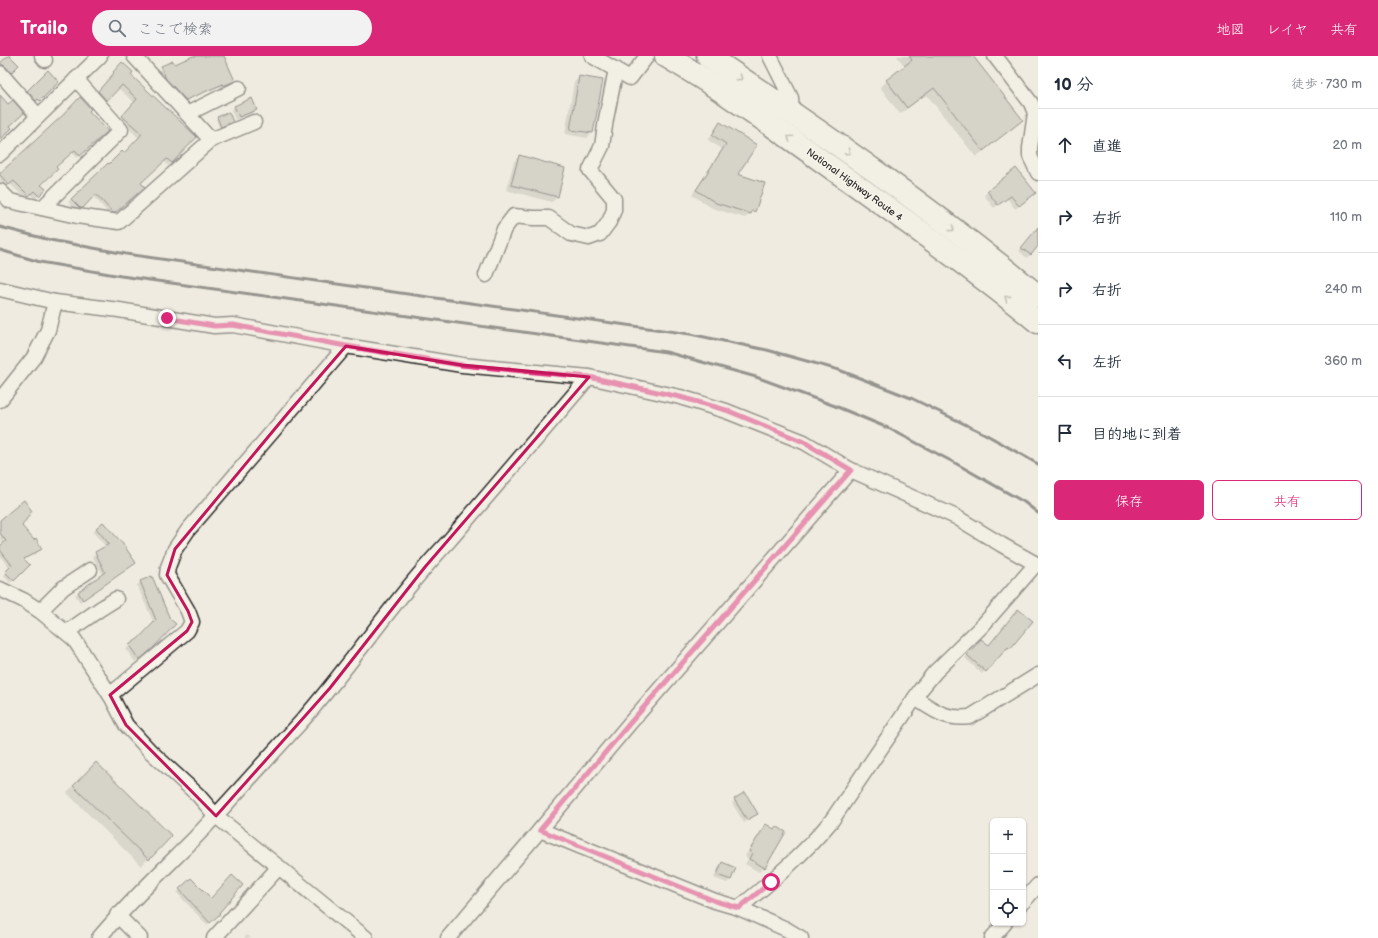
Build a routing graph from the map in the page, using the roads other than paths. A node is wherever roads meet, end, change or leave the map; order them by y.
1 (100, 56) edge
2 (592, 56) edge
3 (647, 56) edge
4 (666, 56) edge
5 (708, 56) edge
6 (770, 56) edge
7 (995, 56) edge
8 (137, 57) edge
9 (616, 70) junction
10 (0, 74) edge
11 (76, 79) junction
12 (239, 88) dead end
13 (1021, 89) junction
14 (1038, 92) edge
15 (792, 113) junction
16 (188, 114) junction
17 (38, 116) junction
18 (254, 122) dead end
19 (211, 140) junction
20 (0, 154) edge
21 (1038, 173) edge
22 (0, 191) edge
23 (42, 208) junction
24 (486, 275) dead end
25 (0, 289) edge
26 (1036, 290) edge
27 (55, 302) junction
28 (1038, 322) edge
29 (346, 346) junction
30 (589, 377) junction
31 (0, 400) edge
32 (851, 470) junction
33 (1037, 565) edge
34 (90, 570) dead end
35 (0, 589) edge
36 (116, 600) dead end
37 (40, 611) junction
38 (67, 632) junction
39 (1038, 675) edge
40 (110, 695) junction
41 (915, 698) junction
42 (216, 816) junction
43 (540, 830) junction
44 (279, 867) junction
45 (1038, 885) edge
46 (1026, 899) edge
47 (739, 908) junction
48 (117, 915) junction
49 (1002, 926) edge
50 (99, 938) edge
51 (140, 938) edge
52 (214, 938) edge
53 (366, 938) edge
54 (448, 938) edge
55 (801, 938) edge
56 (992, 938) edge

1 - 11 street
2 - 9 street
3 - 9 street
28 -> 4 highway, National Highway Route 4
5 -> 15 highway
6 - 15 street
7 - 13 street
8 - 16 street
9 - 24 street
10 - 17 street
11 - 17 street
11 - 23 street
12 - 16 street
13 - 14 street
13 - 21 street
15 -> 26 highway
16 - 19 street
17 - 20 street
18 - 19 street
19 - 23 street
22 - 23 street
25 - 27 street
27 - 29 street
27 - 31 street
29 - 30 street
29 - 40 street
30 - 32 street
30 - 42 street
32 - 33 street
32 - 43 street
33 - 41 street
34 - 37 street
35 - 37 street
36 - 38 street
37 - 38 street
38 - 40 street
39 - 41 street
40 - 42 street
41 - 47 street
42 - 44 street
42 - 48 street
43 - 47 street
43 - 54 street
44 - 52 street
44 - 53 street
45 - 46 street
47 - 55 street
48 - 50 street
48 - 51 street
49 - 56 street

